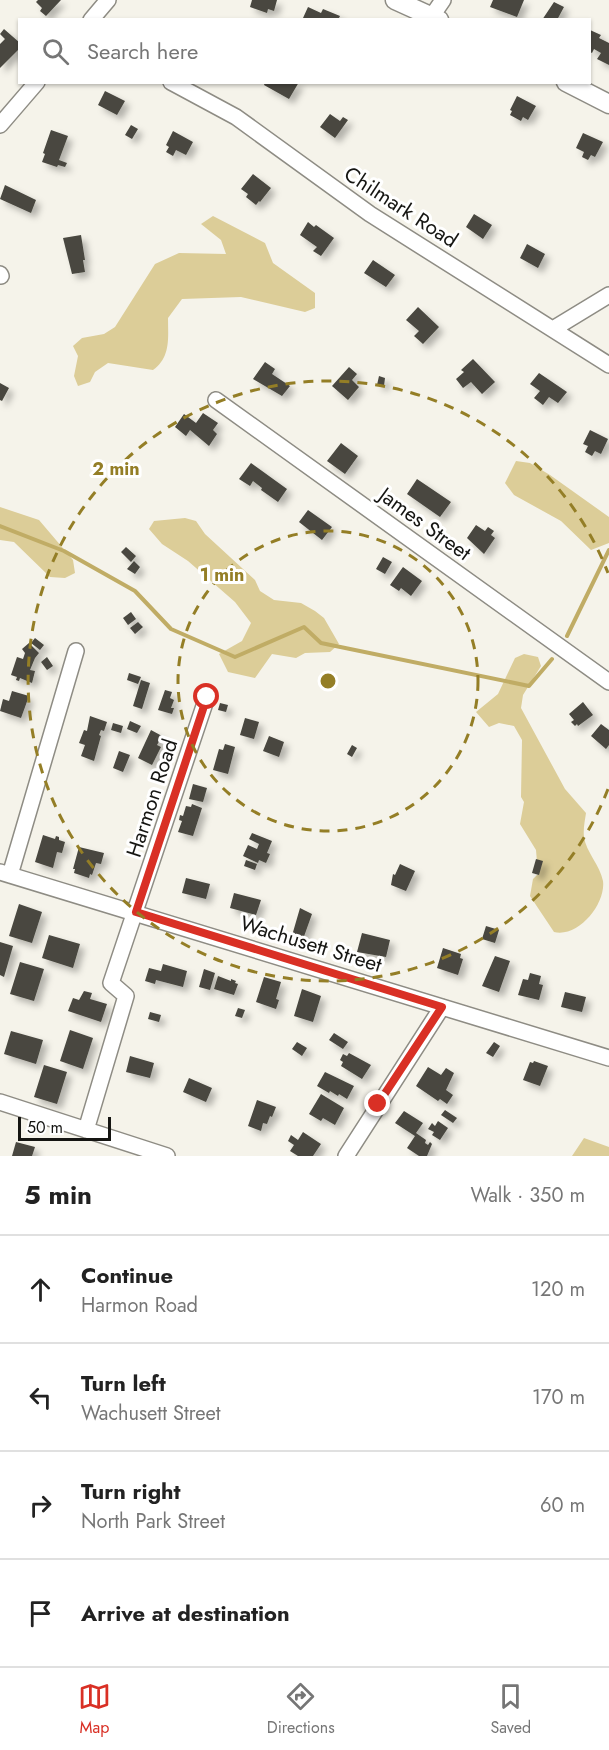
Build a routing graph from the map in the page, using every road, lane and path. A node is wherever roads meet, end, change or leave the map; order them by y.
1 (108, 0) edge
2 (395, 0) edge
3 (443, 0) edge
4 (94, 18) edge
5 (436, 18) edge
6 (35, 84) edge
7 (175, 84) edge
8 (570, 84) edge
9 (609, 104) edge
10 (0, 125) edge
11 (609, 295) edge
12 (553, 329) junction
13 (609, 365) edge
14 (216, 400) dead end
15 (76, 651) dead end
16 (609, 682) edge
17 (207, 697) dead end
18 (5, 873) edge
19 (136, 912) junction
20 (442, 1007) junction
21 (609, 1058) edge
22 (0, 1102) edge
23 (86, 1130) junction
24 (167, 1156) edge
25 (346, 1156) edge

1 - 4 street
2 - 5 main road
3 - 5 street
6 - 10 street
7 - 12 street, Chilmark Road
8 - 9 main road
11 - 12 street
12 - 13 street, Chilmark Road
14 - 16 street, James Street
15 - 18 street
17 - 19 street, Harmon Road
18 - 19 street, Wachusett Street
19 - 20 street, Wachusett Street
19 - 23 street, Harmon Road
20 - 21 street, Wachusett Street
20 - 25 street
22 - 23 street
23 - 24 street

